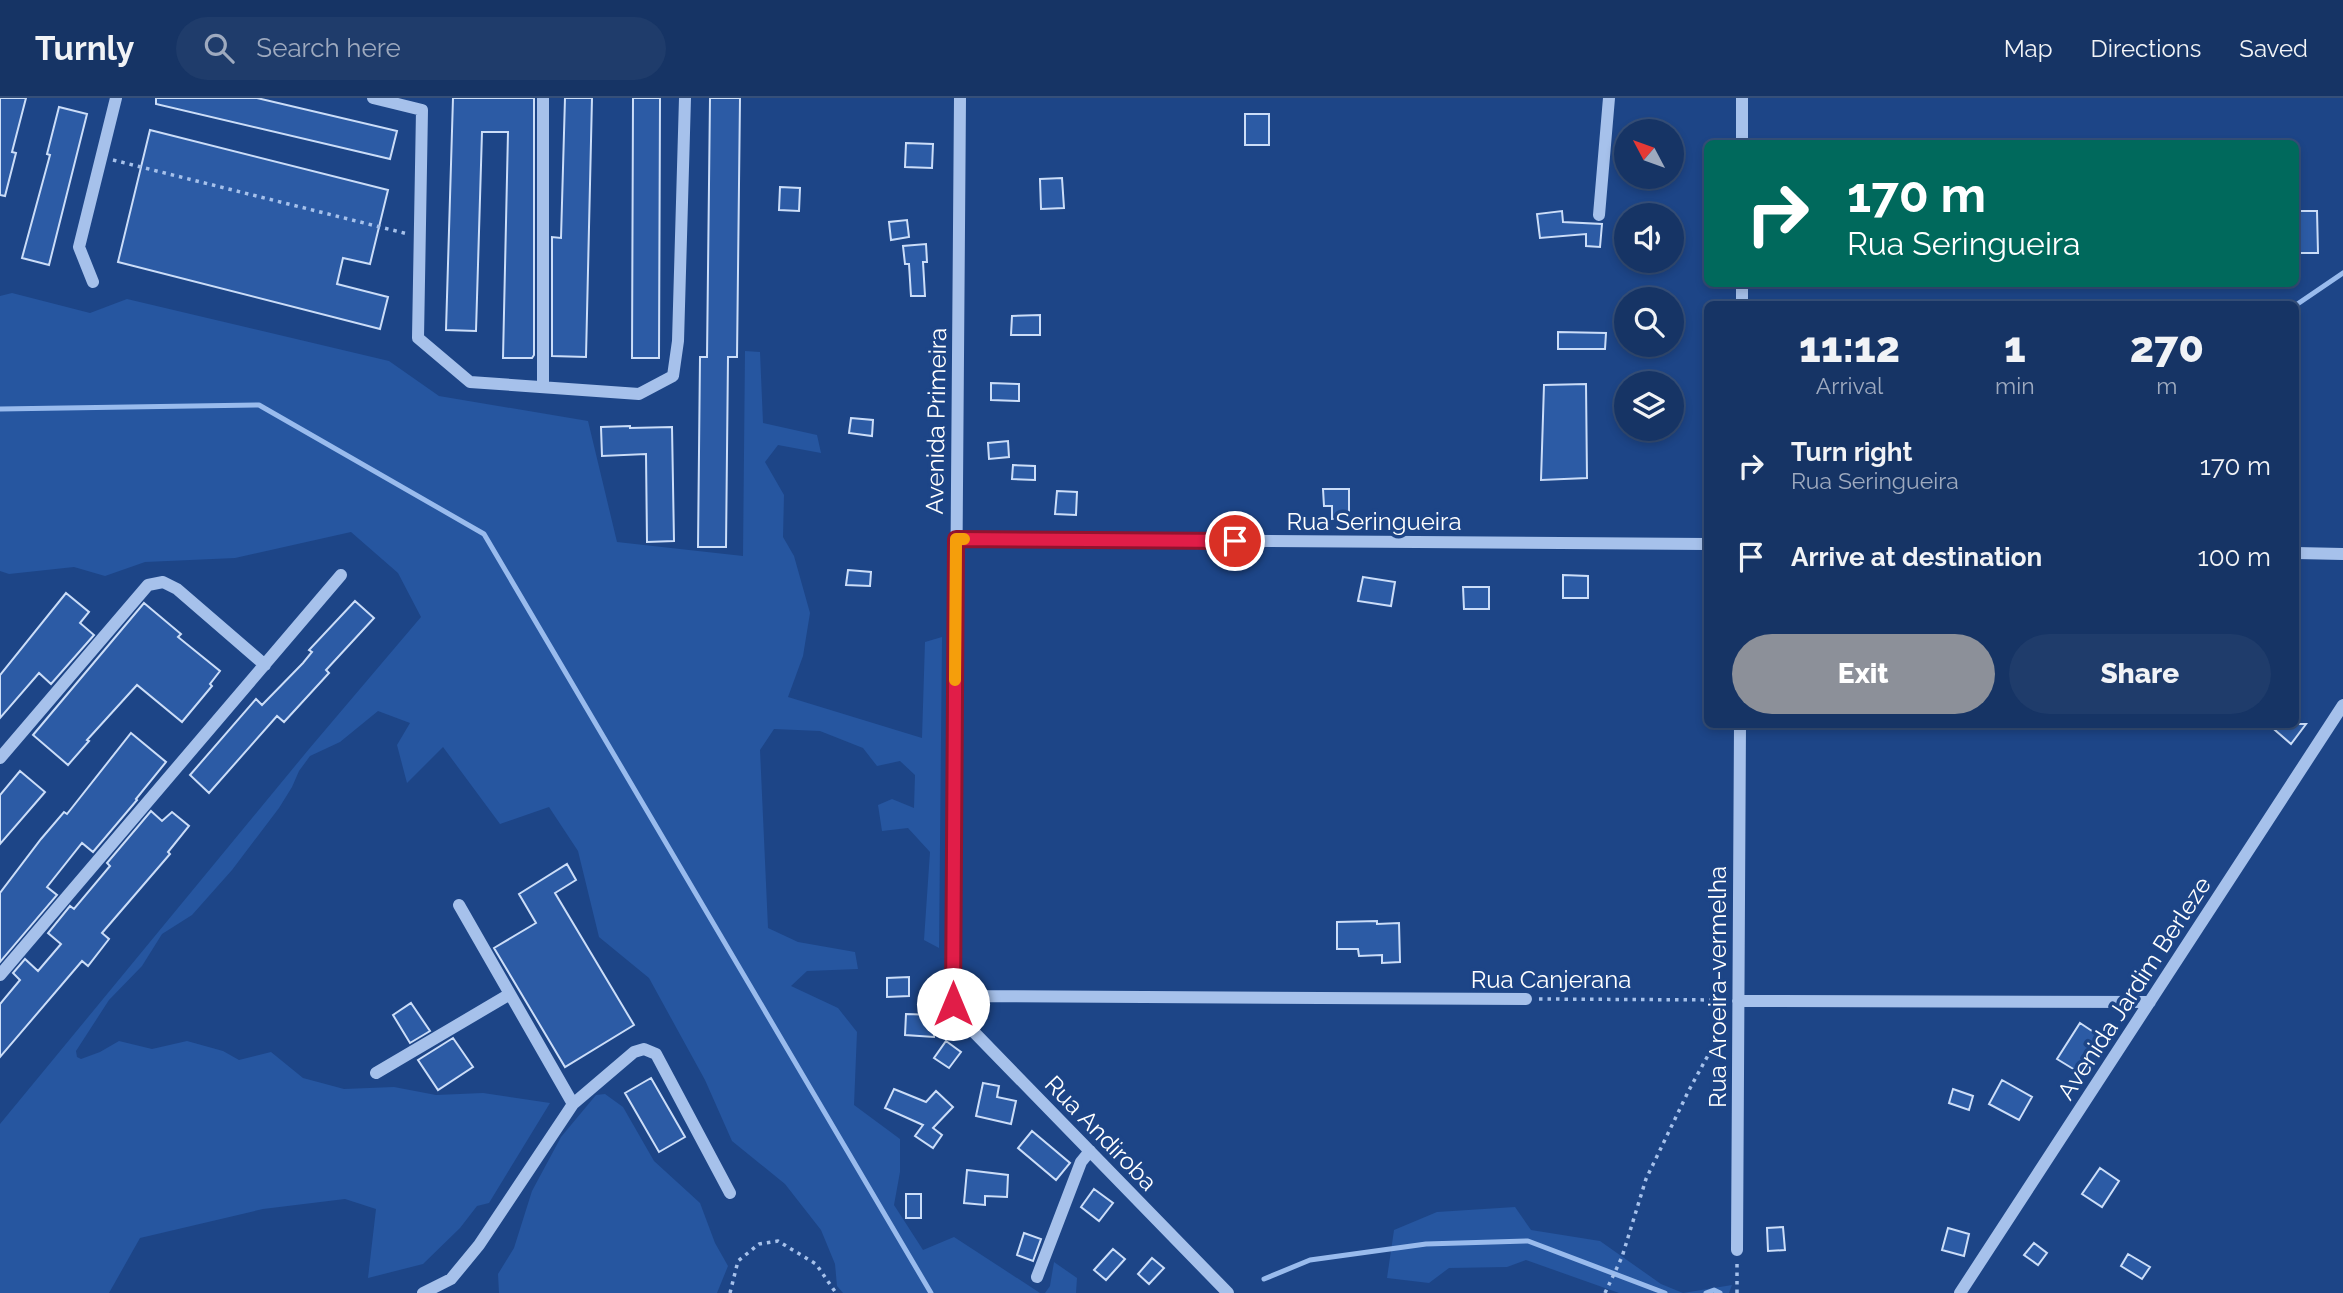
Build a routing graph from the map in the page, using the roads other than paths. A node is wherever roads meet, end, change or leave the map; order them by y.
1 (116, 98) edge
2 (373, 98) edge
3 (543, 98) edge
4 (685, 98) edge
5 (960, 98) edge
6 (1609, 98) edge
7 (1742, 98) edge
8 (1742, 140) edge
9 (1599, 215) dead end
10 (93, 282) dead end
11 (543, 387) junction
12 (956, 539) junction
13 (1704, 544) edge
14 (2299, 553) edge
15 (2343, 554) edge
16 (341, 575) dead end
17 (265, 664) junction
18 (2343, 705) edge
19 (1740, 728) edge
20 (0, 758) edge
21 (459, 905) dead end
22 (0, 975) edge
23 (510, 994) junction
24 (953, 996) junction
25 (1527, 999) road end
26 (1738, 1000) junction
27 (2150, 1002) junction
28 (376, 1073) dead end
29 (573, 1104) junction
30 (1090, 1151) junction
31 (730, 1193) dead end
32 (1737, 1250) road end
33 (1037, 1277) dead end
34 (1220, 1291) edge
35 (422, 1293) edge
36 (1960, 1293) edge

1 - 10 street
2 - 11 street
3 - 11 street
4 - 11 street
5 - 12 street, Avenida Primeira
6 - 9 street
7 - 8 street
12 - 13 street, Rua Seringueira
12 - 24 street, Avenida Primeira
14 - 15 street
16 - 17 street
17 - 20 street
17 - 22 street
18 - 27 street, Avenida Jardim Berleze
19 - 26 street, Rua Aroeira-vermelha
21 - 23 street
23 - 28 street
23 - 29 street
24 - 25 street, Rua Canjerana
24 - 30 street, Rua Andiroba
26 - 27 street
26 - 32 street, Rua Aroeira-vermelha
27 - 36 street, Avenida Jardim Berleze
29 - 31 street
29 - 35 street
30 - 33 street
30 - 34 street, Rua Andiroba

